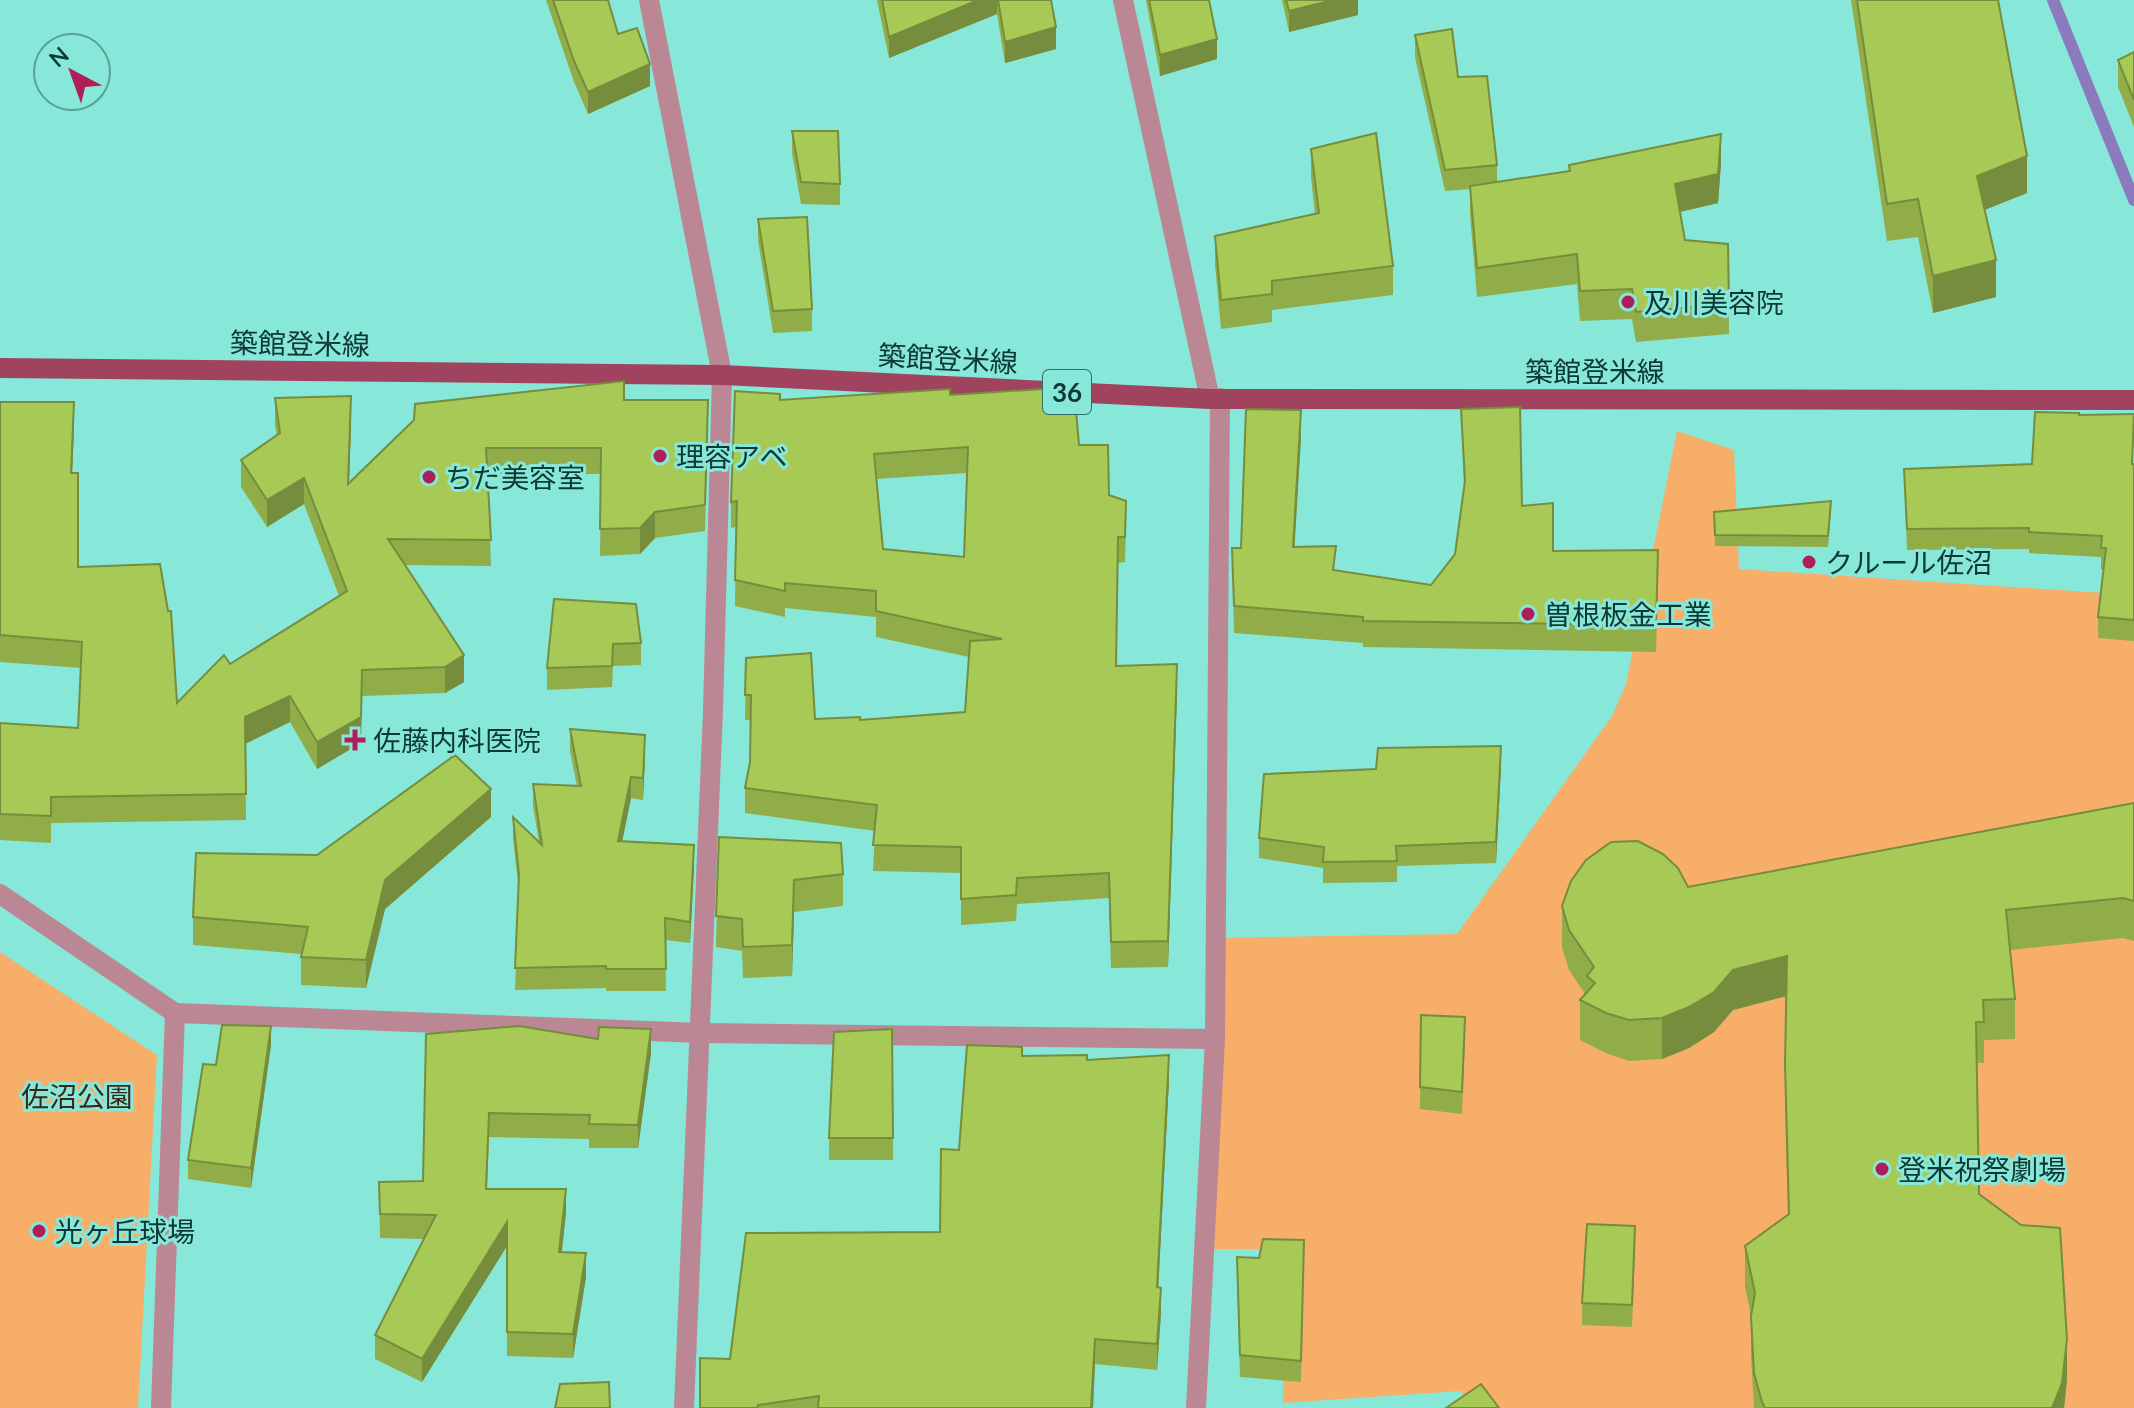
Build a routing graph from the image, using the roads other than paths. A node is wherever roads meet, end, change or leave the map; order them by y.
1 (649, 0) edge
2 (1123, 0) edge
3 (0, 368) edge
4 (722, 375) junction
5 (1215, 398) junction
6 (2134, 400) edge
7 (0, 894) edge
8 (175, 1013) junction
9 (701, 1033) junction
10 (1215, 1039) junction
11 (161, 1408) edge
12 (684, 1408) edge
13 (1196, 1408) edge

1 - 4 street
2 - 5 street
3 - 4 main road, 築館登米線 / 36
4 - 5 main road, 築館登米線 / 36
4 - 9 street
5 - 6 main road, 築館登米線 / 36
5 - 10 street
7 - 8 street
8 - 9 street
8 - 11 street
9 - 10 street
9 - 12 street
10 - 13 street

